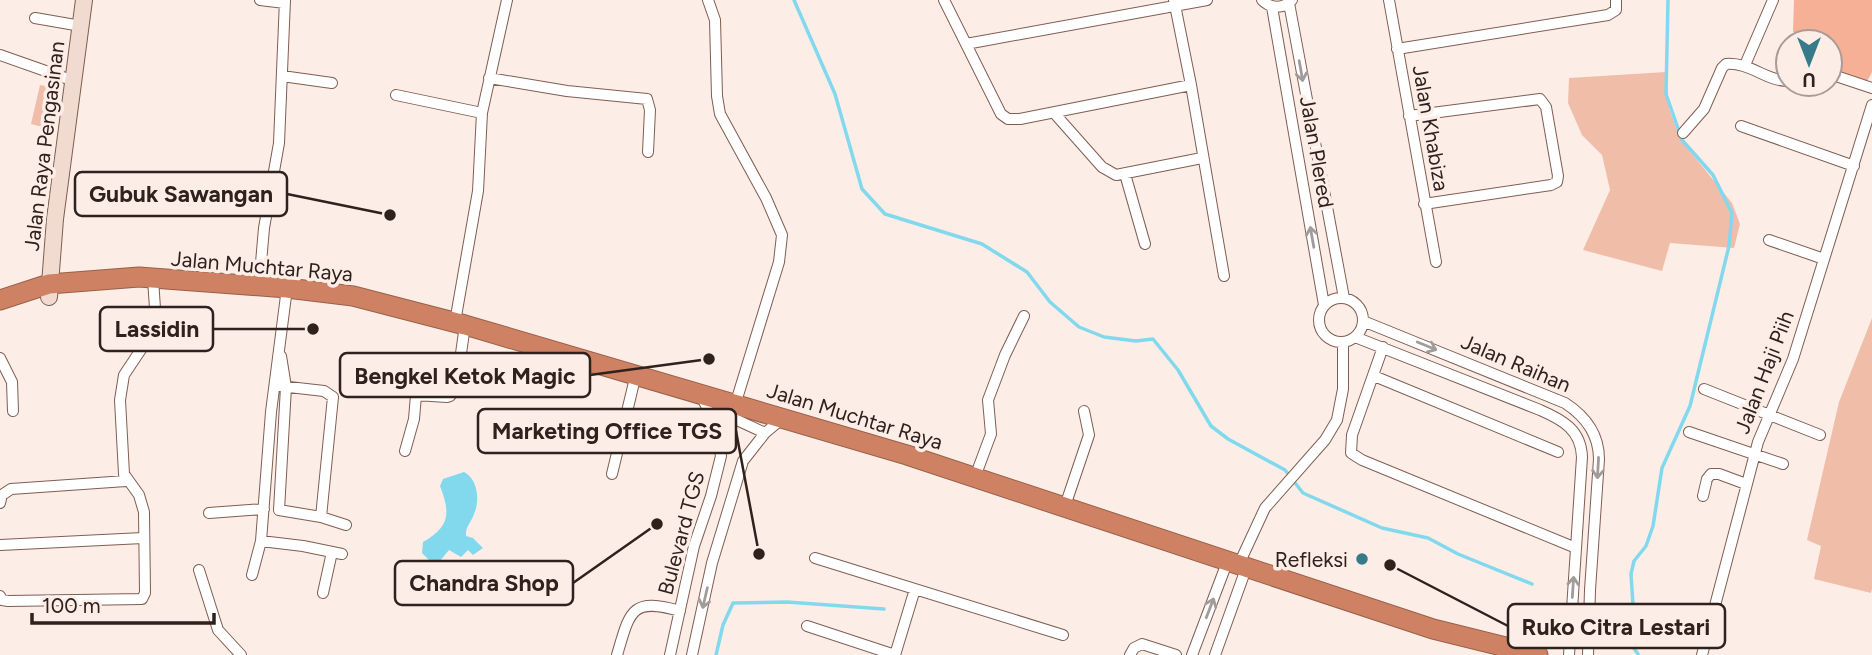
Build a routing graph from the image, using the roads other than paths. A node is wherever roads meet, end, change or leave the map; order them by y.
1 (84, 0) edge
2 (260, 0) edge
3 (506, 0) edge
4 (708, 0) edge
5 (944, 0) edge
6 (1207, 0) edge
7 (1262, 0) edge
8 (1388, 0) edge
9 (1616, 0) edge
10 (1773, 0) edge
11 (285, 2) edge
12 (1291, 2) edge
13 (1174, 3) edge
14 (1272, 7) junction
15 (35, 18) dead end
16 (81, 26) junction
17 (966, 44) junction
18 (1397, 49) junction
19 (0, 55) edge
20 (1745, 65) junction
21 (282, 76) junction
22 (489, 78) junction
23 (1774, 79) edge
24 (1844, 79) edge
25 (74, 81) junction
26 (331, 83) dead end
27 (1191, 85) junction
28 (1872, 88) edge
29 (396, 95) dead end
30 (1871, 109) edge
31 (482, 113) junction
32 (1055, 114) junction
33 (1409, 116) junction
34 (1741, 126) dead end
35 (1684, 132) dead end
36 (648, 152) dead end
37 (1315, 153) junction
38 (1298, 157) junction
39 (1202, 158) junction
40 (1854, 166) junction
41 (1125, 174) junction
42 (1424, 204) junction
43 (1769, 240) dead end
44 (1145, 244) dead end
45 (1824, 259) junction
46 (1436, 262) dead end
47 (1224, 276) dead end
48 (150, 279) junction
49 (259, 286) junction
50 (287, 288) junction
51 (49, 291) junction
52 (1344, 298) junction
53 (0, 300) edge
54 (1324, 305) junction
55 (0, 312) edge
56 (1024, 316) dead end
57 (1363, 321) junction
58 (460, 323) junction
59 (1355, 337) junction
60 (1343, 342) junction
61 (1383, 347) junction
62 (279, 355) junction
63 (0, 358) edge
64 (636, 374) junction
65 (1374, 376) junction
66 (274, 386) junction
67 (1521, 386) junction
68 (286, 387) junction
69 (1704, 389) dead end
70 (699, 394) junction
71 (1516, 400) junction
72 (735, 404) junction
73 (13, 411) dead end
74 (1084, 411) dead end
75 (1768, 416) junction
76 (783, 418) junction
77 (714, 421) junction
78 (1689, 432) dead end
79 (765, 433) junction
80 (1820, 435) dead end
81 (405, 451) dead end
82 (1559, 452) dead end
83 (1754, 455) junction
84 (721, 456) junction
85 (743, 461) junction
86 (1783, 464) dead end
87 (612, 474) dead end
88 (975, 477) junction
89 (126, 481) junction
90 (1746, 484) junction
91 (1703, 496) dead end
92 (0, 503) edge
93 (1065, 506) junction
94 (264, 509) junction
95 (1579, 509) junction
96 (1595, 511) junction
97 (706, 512) junction
98 (209, 513) dead end
99 (321, 517) junction
100 (724, 520) junction
101 (346, 525) dead end
102 (143, 538) junction
103 (261, 541) junction
104 (0, 545) edge
105 (1576, 548) junction
106 (815, 558) dead end
107 (691, 559) junction
108 (712, 563) junction
109 (1238, 563) junction
110 (199, 570) dead end
111 (252, 575) dead end
112 (915, 589) junction
113 (323, 593) dead end
114 (0, 596) edge
115 (680, 611) junction
116 (807, 625) dead end
117 (1063, 635) dead end
118 (1483, 649) edge
119 (1162, 652) edge
120 (1509, 652) edge
121 (241, 655) edge
122 (617, 655) edge
123 (670, 655) edge
124 (692, 655) edge
125 (1130, 655) edge
126 (1177, 655) edge
127 (1192, 655) edge
128 (1215, 655) edge
129 (1538, 655) edge
130 (1569, 655) edge
131 (1588, 655) edge
132 (1702, 655) edge

1 - 16 main road, Jalan Raya Pengasinan
2 - 11 street
3 - 22 street
4 - 72 street
5 - 17 street
6 - 13 street
7 - 14 street
8 - 18 street, Jalan Khabiza
9 - 18 street
10 - 20 street
11 - 21 street
12 - 14 street
12 -> 37 street
13 - 17 street
13 - 27 street
14 - 38 street, Jalan Plered
15 - 16 street
16 - 25 main road, Jalan Raya Pengasinan
17 - 32 street
18 - 33 street, Jalan Khabiza
19 - 25 street
20 - 23 street
20 - 35 street
21 - 26 street
21 - 49 street
22 - 31 street
22 - 36 street
24 - 28 street
25 - 51 main road, Jalan Raya Pengasinan
27 - 32 street
27 - 39 street
29 - 31 street
30 - 40 street, Jalan Haji Piih
31 - 58 street
32 - 41 street
33 - 42 street, Jalan Khabiza
33 - 42 street
34 - 40 street
37 - 38 street
37 - 52 street
54 -> 38 street, Jalan Plered
39 - 41 street
39 - 47 street
40 - 45 street, Jalan Haji Piih
41 - 44 street
42 - 46 street, Jalan Khabiza
43 - 45 street
45 - 75 street, Jalan Haji Piih
48 - 49 highway, Jalan Muchtar Raya
48 - 51 highway, Jalan Muchtar Raya
48 - 89 street
49 - 50 highway, Jalan Muchtar Raya
50 - 58 highway, Jalan Muchtar Raya
50 - 62 street
51 - 53 highway, Jalan Muchtar Raya
51 - 55 highway, Jalan Muchtar Raya
52 - 54 street
52 - 57 street
54 - 60 street
56 - 88 street
57 - 59 street
57 -> 67 street, Jalan Raihan
58 - 64 highway, Jalan Muchtar Raya
58 - 81 street
59 - 60 street
59 - 61 street, Jalan Raihan
60 - 109 street
61 - 65 street
61 - 71 street, Jalan Raihan
62 - 66 street
62 - 68 street
63 - 73 street
64 - 70 highway, Jalan Muchtar Raya
64 - 87 street
65 - 82 street
65 - 105 street
66 - 68 street
66 - 94 street
67 - 71 street
67 -> 96 street, Jalan Raihan
68 - 99 street
68 - 99 street
69 - 75 street
70 - 72 highway, Jalan Muchtar Raya
70 - 77 street, Bulevard TGS
71 - 95 street, Jalan Raihan
72 - 76 highway, Jalan Muchtar Raya
74 - 93 street
75 - 80 street
75 - 83 street, Jalan Haji Piih
76 - 79 street, Bulevard TGS
76 - 88 highway, Jalan Muchtar Raya
77 - 79 street
77 - 84 street, Bulevard TGS
78 - 83 street
79 - 85 street, Bulevard TGS
83 - 86 street
83 - 90 street, Jalan Haji Piih
84 - 85 street
84 - 97 street, Bulevard TGS
85 - 100 street, Bulevard TGS
88 - 93 highway, Jalan Muchtar Raya
89 - 92 street
89 - 102 street
90 - 91 street
90 - 132 street, Jalan Haji Piih
93 - 109 highway, Jalan Muchtar Raya
94 - 98 street
94 - 103 street
95 - 96 street
95 - 105 street, Jalan Raihan
96 - 131 street, Jalan Raihan
97 - 100 street
97 - 107 street, Bulevard TGS
99 - 101 street
100 - 108 street, Bulevard TGS
102 - 104 street
102 - 114 street
103 - 111 street
103 - 113 street
130 -> 105 street, Jalan Raihan
106 - 112 street
107 - 108 street
107 - 115 street, Bulevard TGS
108 -> 124 street, Bulevard TGS
109 - 118 highway, Jalan Muchtar Raya
127 -> 109 street
109 - 128 street
110 - 121 street
112 - 116 street
112 - 117 street
115 - 122 street
115 - 123 street, Bulevard TGS
118 - 120 highway, Jalan Muchtar Raya
119 - 125 street
119 - 126 street
120 - 129 highway, Jalan Muchtar Raya

